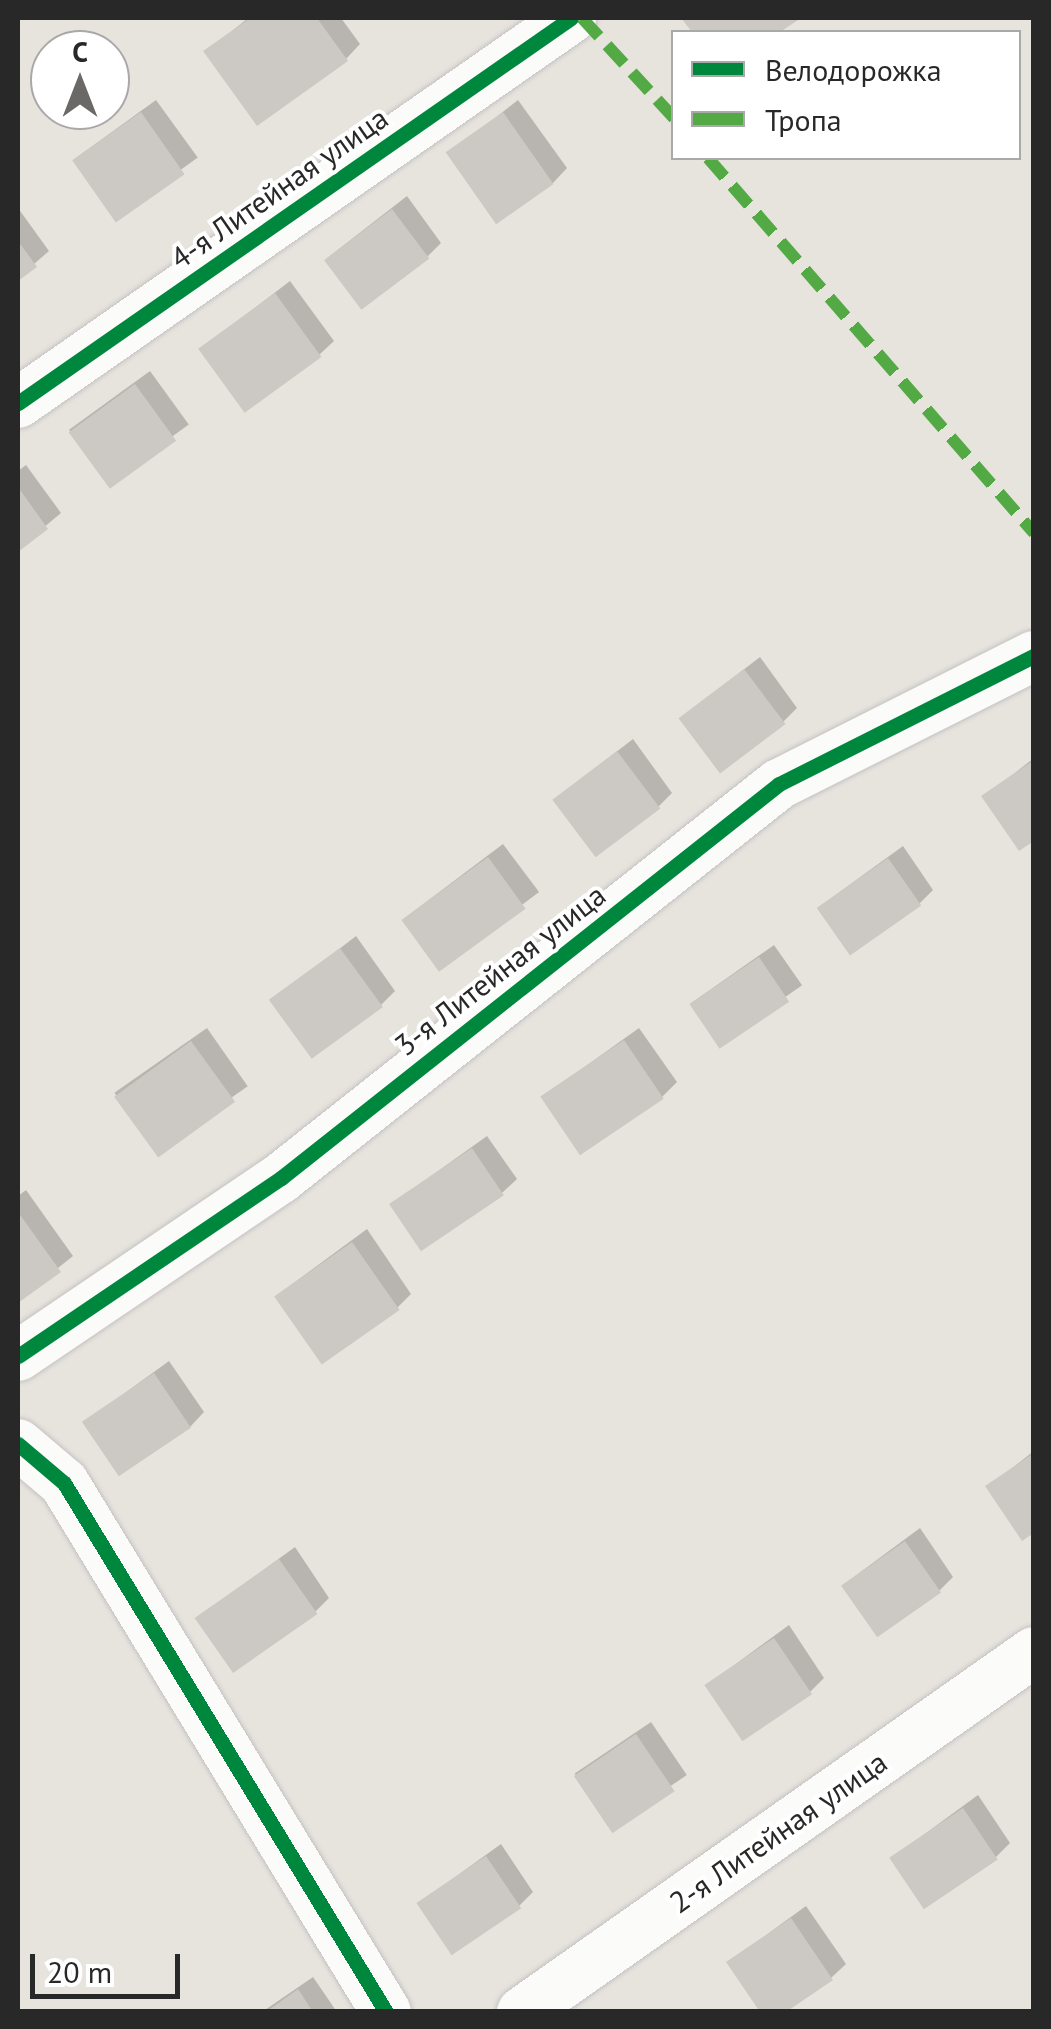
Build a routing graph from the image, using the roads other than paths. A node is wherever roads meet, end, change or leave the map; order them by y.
1 (572, 18) edge
2 (18, 403) edge
3 (1034, 656) edge
4 (18, 1356) edge
5 (18, 1444) edge
6 (1034, 1652) edge
7 (386, 2012) edge
8 (522, 2012) edge

1 - 2 street, 4-я Литейная улица
3 - 4 street, 3-я Литейная улица
5 - 7 street
6 - 8 street, 2-я Литейная улица

